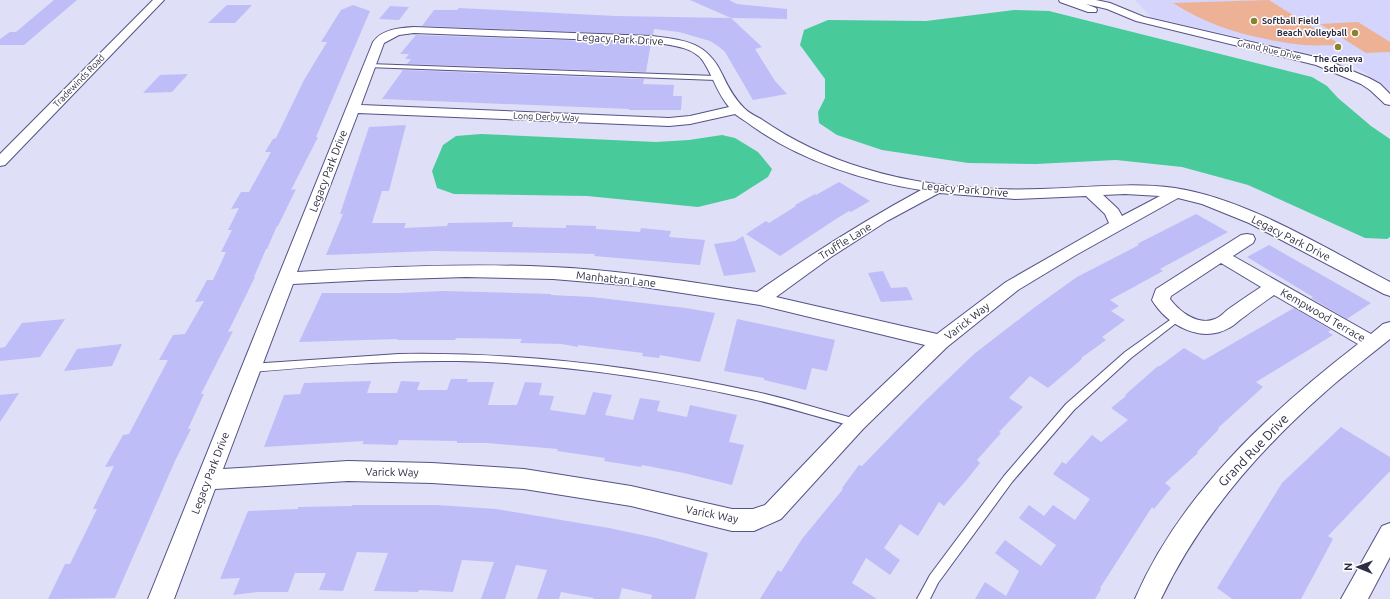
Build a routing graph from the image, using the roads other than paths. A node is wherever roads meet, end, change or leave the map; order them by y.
1 (158, 0) edge
2 (1064, 0) edge
3 (1081, 0) edge
4 (1140, 19) junction
5 (369, 66) junction
6 (716, 78) junction
7 (1390, 101) edge
8 (353, 109) junction
9 (737, 109) junction
10 (0, 162) edge
11 (935, 188) junction
12 (1090, 191) junction
13 (1176, 193) junction
14 (1118, 225) junction
15 (1247, 239) dead end
16 (1221, 256) junction
17 (286, 279) junction
18 (1274, 286) junction
19 (1390, 290) edge
20 (760, 300) junction
21 (1178, 318) junction
22 (1390, 329) edge
23 (940, 342) junction
24 (1372, 343) junction
25 (252, 368) junction
26 (856, 424) junction
27 (207, 480) junction
28 (1390, 534) edge
29 (161, 599) edge
30 (923, 599) edge
31 (1148, 599) edge
32 (1354, 599) edge

1 - 10 street, Tradewinds Road
2 - 4 street, Grand Rue Drive
3 - 4 street, Grand Rue Drive
4 - 7 street, Grand Rue Drive
5 - 6 lane
5 - 6 street, Legacy Park Drive
5 - 8 street, Legacy Park Drive
6 - 9 street, Legacy Park Drive
8 - 9 street, Long Derby Way
8 - 17 street, Legacy Park Drive
9 - 11 street, Legacy Park Drive
11 - 12 street, Legacy Park Drive
11 - 20 street, Truffle Lane
12 - 13 street, Legacy Park Drive
12 - 14 street
13 - 14 street, Varick Way
13 - 19 street, Legacy Park Drive
14 - 23 street, Varick Way
15 - 16 street, Kempwood Terrace
16 - 18 street, Kempwood Terrace
16 - 21 street, Kempwood Terrace
17 - 20 street, Manhattan Lane
17 - 25 street, Legacy Park Drive
18 - 21 street, Kempwood Terrace
18 - 24 street, Kempwood Terrace
20 - 23 street, Manhattan Lane
21 - 30 lane
22 - 24 street, Grand Rue Drive
23 - 26 street, Varick Way
24 - 31 street, Grand Rue Drive
25 - 26 lane
25 - 27 street, Legacy Park Drive
26 - 27 street, Varick Way
27 - 29 street, Legacy Park Drive
28 - 32 street

